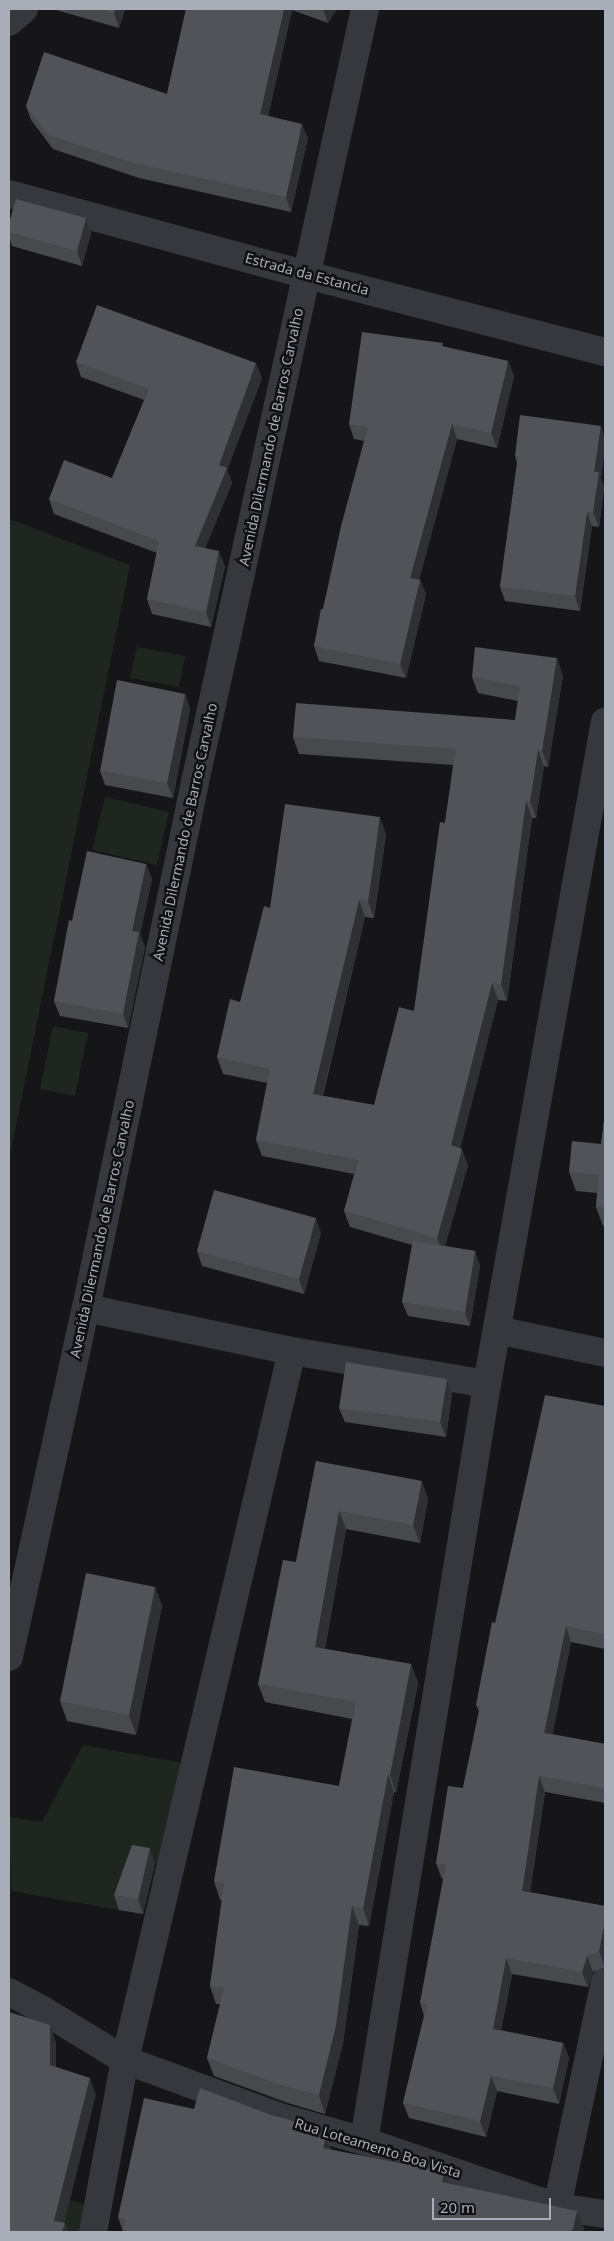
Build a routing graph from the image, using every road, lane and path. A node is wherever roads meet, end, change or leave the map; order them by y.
1 (24, 9) edge
2 (365, 9) edge
3 (9, 22) edge
4 (9, 194) edge
5 (307, 275) junction
6 (605, 352) edge
7 (605, 721) edge
8 (86, 1308) junction
9 (497, 1330) junction
10 (292, 1351) junction
11 (605, 1353) edge
12 (487, 1384) junction
13 (9, 1657) edge
14 (605, 1982) edge
15 (9, 1992) edge
16 (125, 2060) junction
17 (364, 2141) junction
18 (557, 2207) junction
19 (605, 2214) edge
20 (93, 2232) edge

1 - 3 street
2 - 5 street, Avenida Dilermando de Barros Carvalho
4 - 5 street, Estrada da Estancia
5 - 6 street, Estrada da Estancia
5 - 8 street, Avenida Dilermando de Barros Carvalho
7 - 9 street
8 - 10 street
8 - 13 street, Avenida Dilermando de Barros Carvalho
9 - 11 street
9 - 12 street
10 - 12 street
10 - 16 street
12 - 17 street
14 - 18 street
15 - 16 street, Rua Loteamento Boa Vista
16 - 17 street, Rua Loteamento Boa Vista
16 - 20 street
17 - 18 street, Rua Loteamento Boa Vista
18 - 19 street, Rua Loteamento Boa Vista

